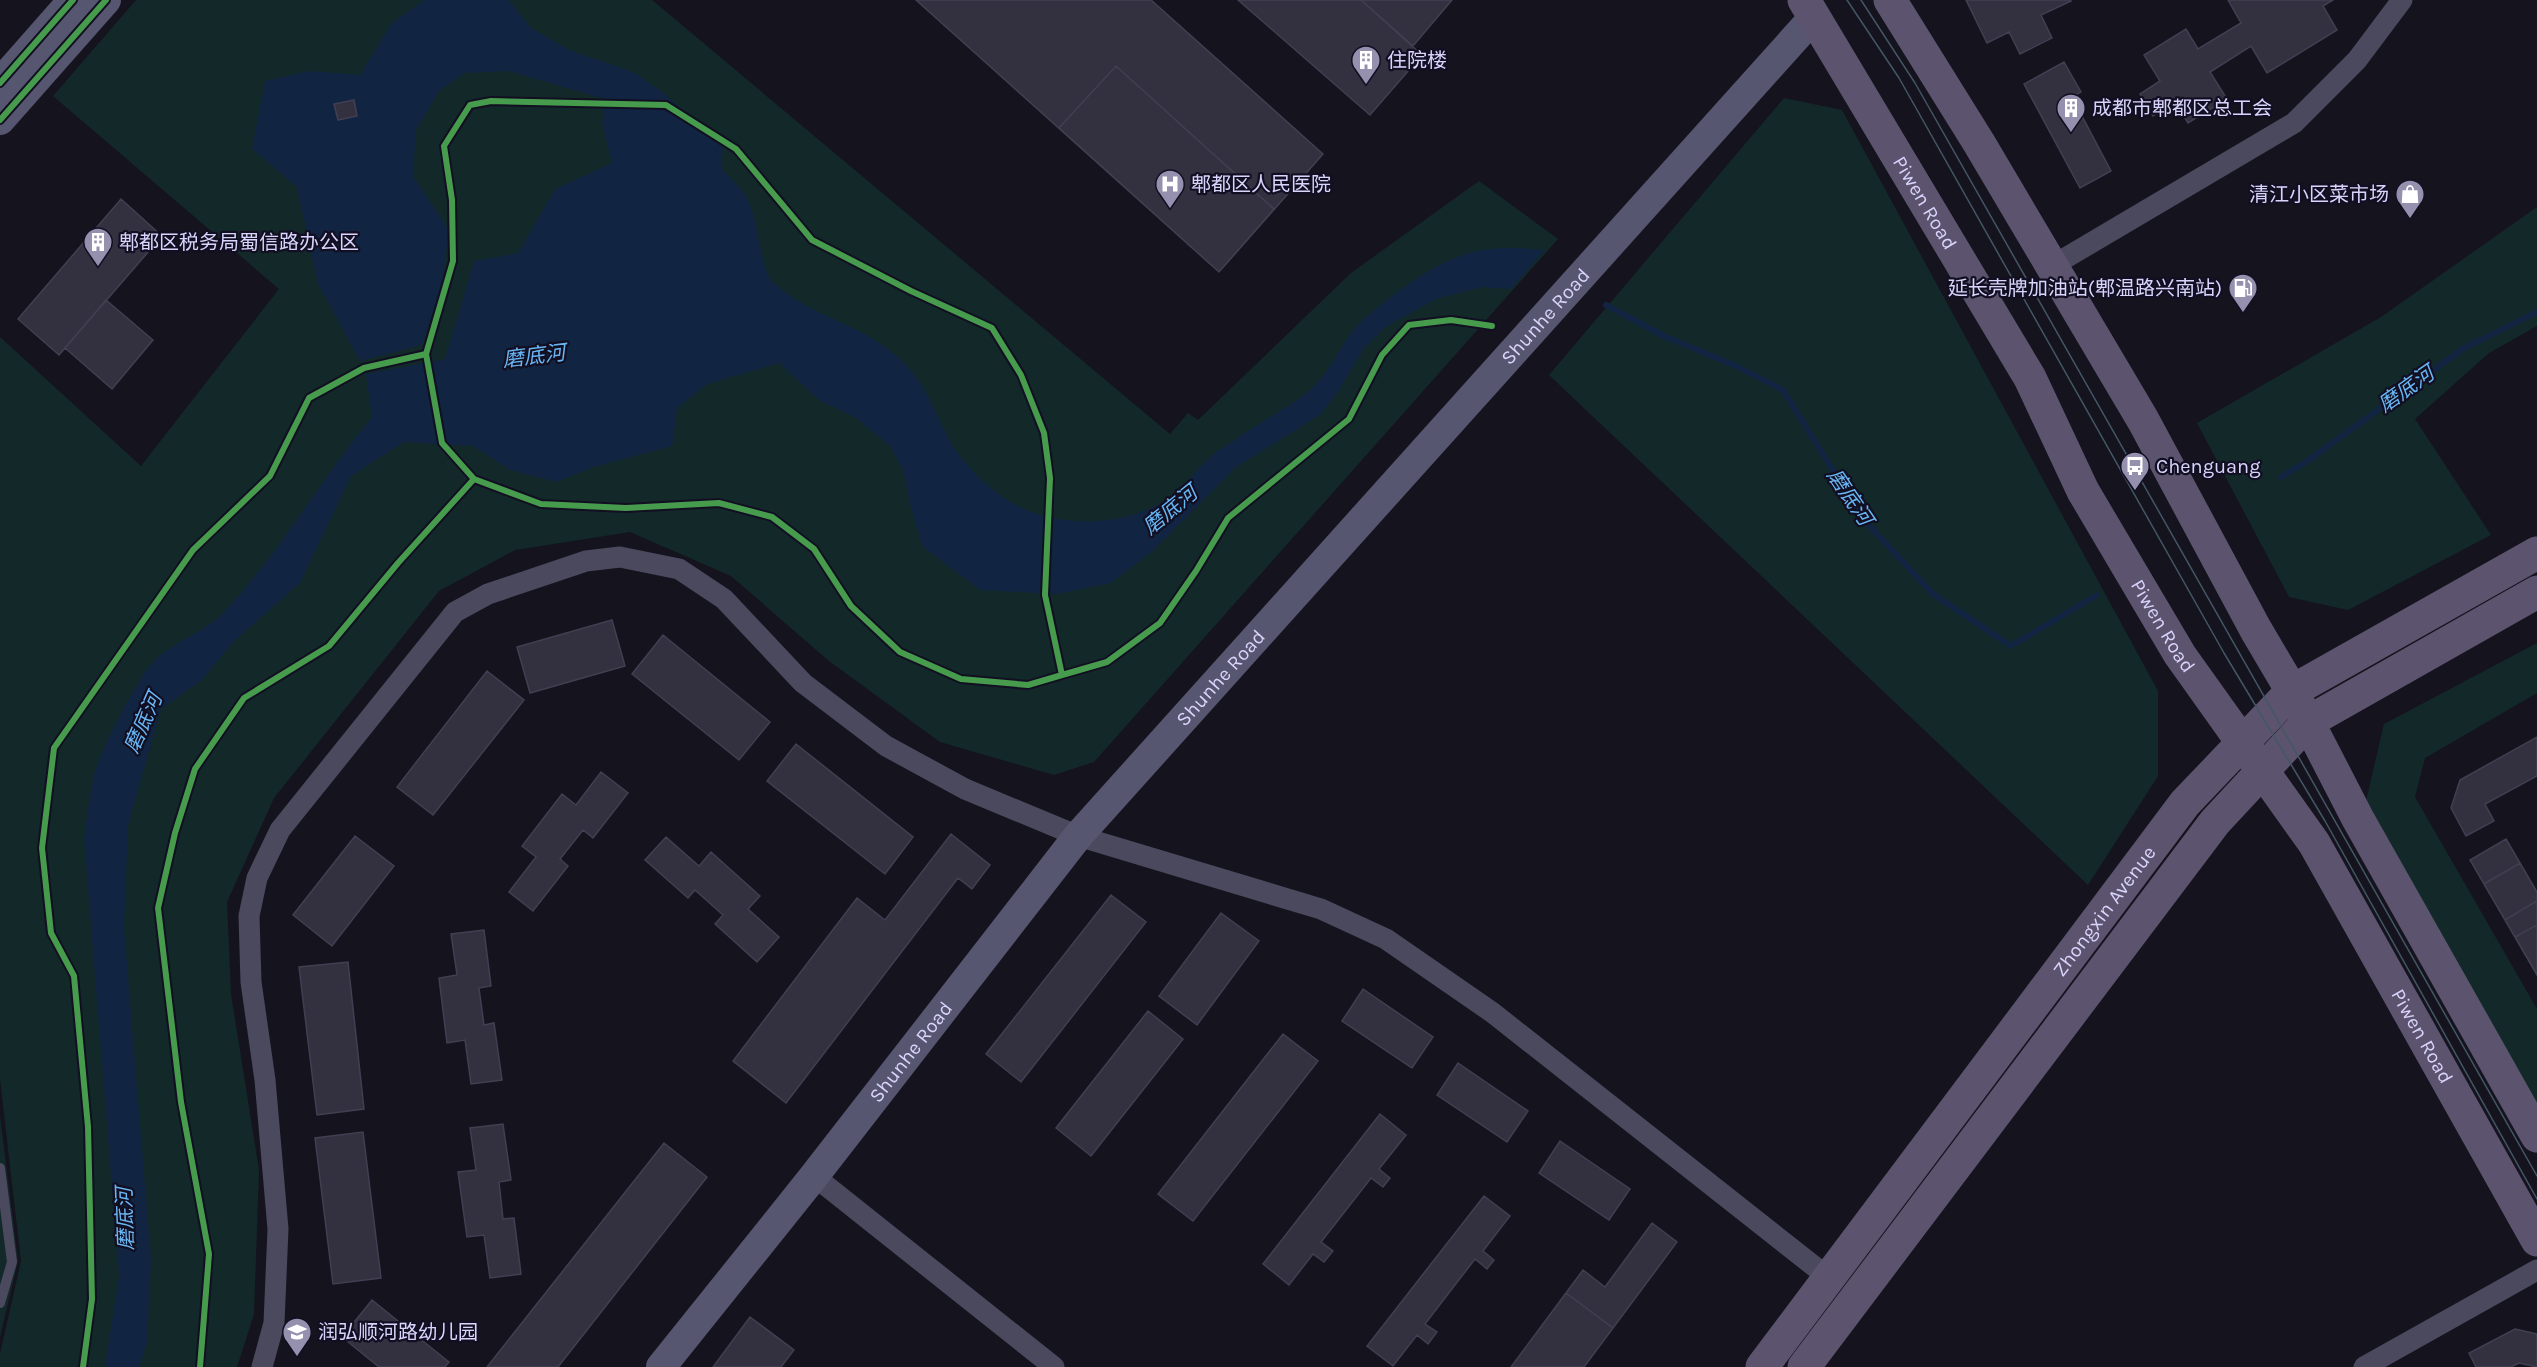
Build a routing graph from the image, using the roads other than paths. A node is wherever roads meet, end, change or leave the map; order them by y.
1 (73, 0) edge
2 (106, 0) edge
3 (1890, 0) edge
4 (2402, 0) edge
5 (1809, 8) edge
6 (0, 83) edge
7 (0, 120) edge
8 (2052, 266) junction
9 (2537, 553) edge
10 (2537, 592) edge
11 (2292, 691) junction
12 (2308, 722) junction
13 (2243, 742) junction
14 (2263, 770) junction
15 (1078, 836) junction
16 (2537, 1136) edge
17 (0, 1168) edge
18 (814, 1176) junction
19 (2537, 1240) edge
20 (2537, 1270) edge
21 (1829, 1278) junction
22 (0, 1303) edge
23 (262, 1367) edge
24 (661, 1367) edge
25 (1054, 1367) edge
26 (1762, 1367) edge
27 (1804, 1367) edge
28 (2364, 1367) edge

1 - 6 street
2 - 7 street
3 - 8 main road
4 - 8 street
5 - 13 main road, Piwen Road
5 - 15 street, Shunhe Road
8 - 11 main road
9 - 11 main road, Zhongxin Avenue
10 - 12 main road, Zhongxin Avenue
11 - 12 main road
11 - 13 main road, Zhongxin Avenue
12 - 14 main road, Zhongxin Avenue
12 - 16 main road
13 - 14 main road, Piwen Road
13 - 21 main road, Zhongxin Avenue
14 - 19 main road, Piwen Road
14 - 27 main road, Zhongxin Avenue
15 - 18 street, Shunhe Road
15 - 21 street
15 - 23 street
17 - 22 lane
18 - 24 street, Shunhe Road
18 - 25 street
20 - 28 street
21 - 26 main road, Zhongxin Avenue

